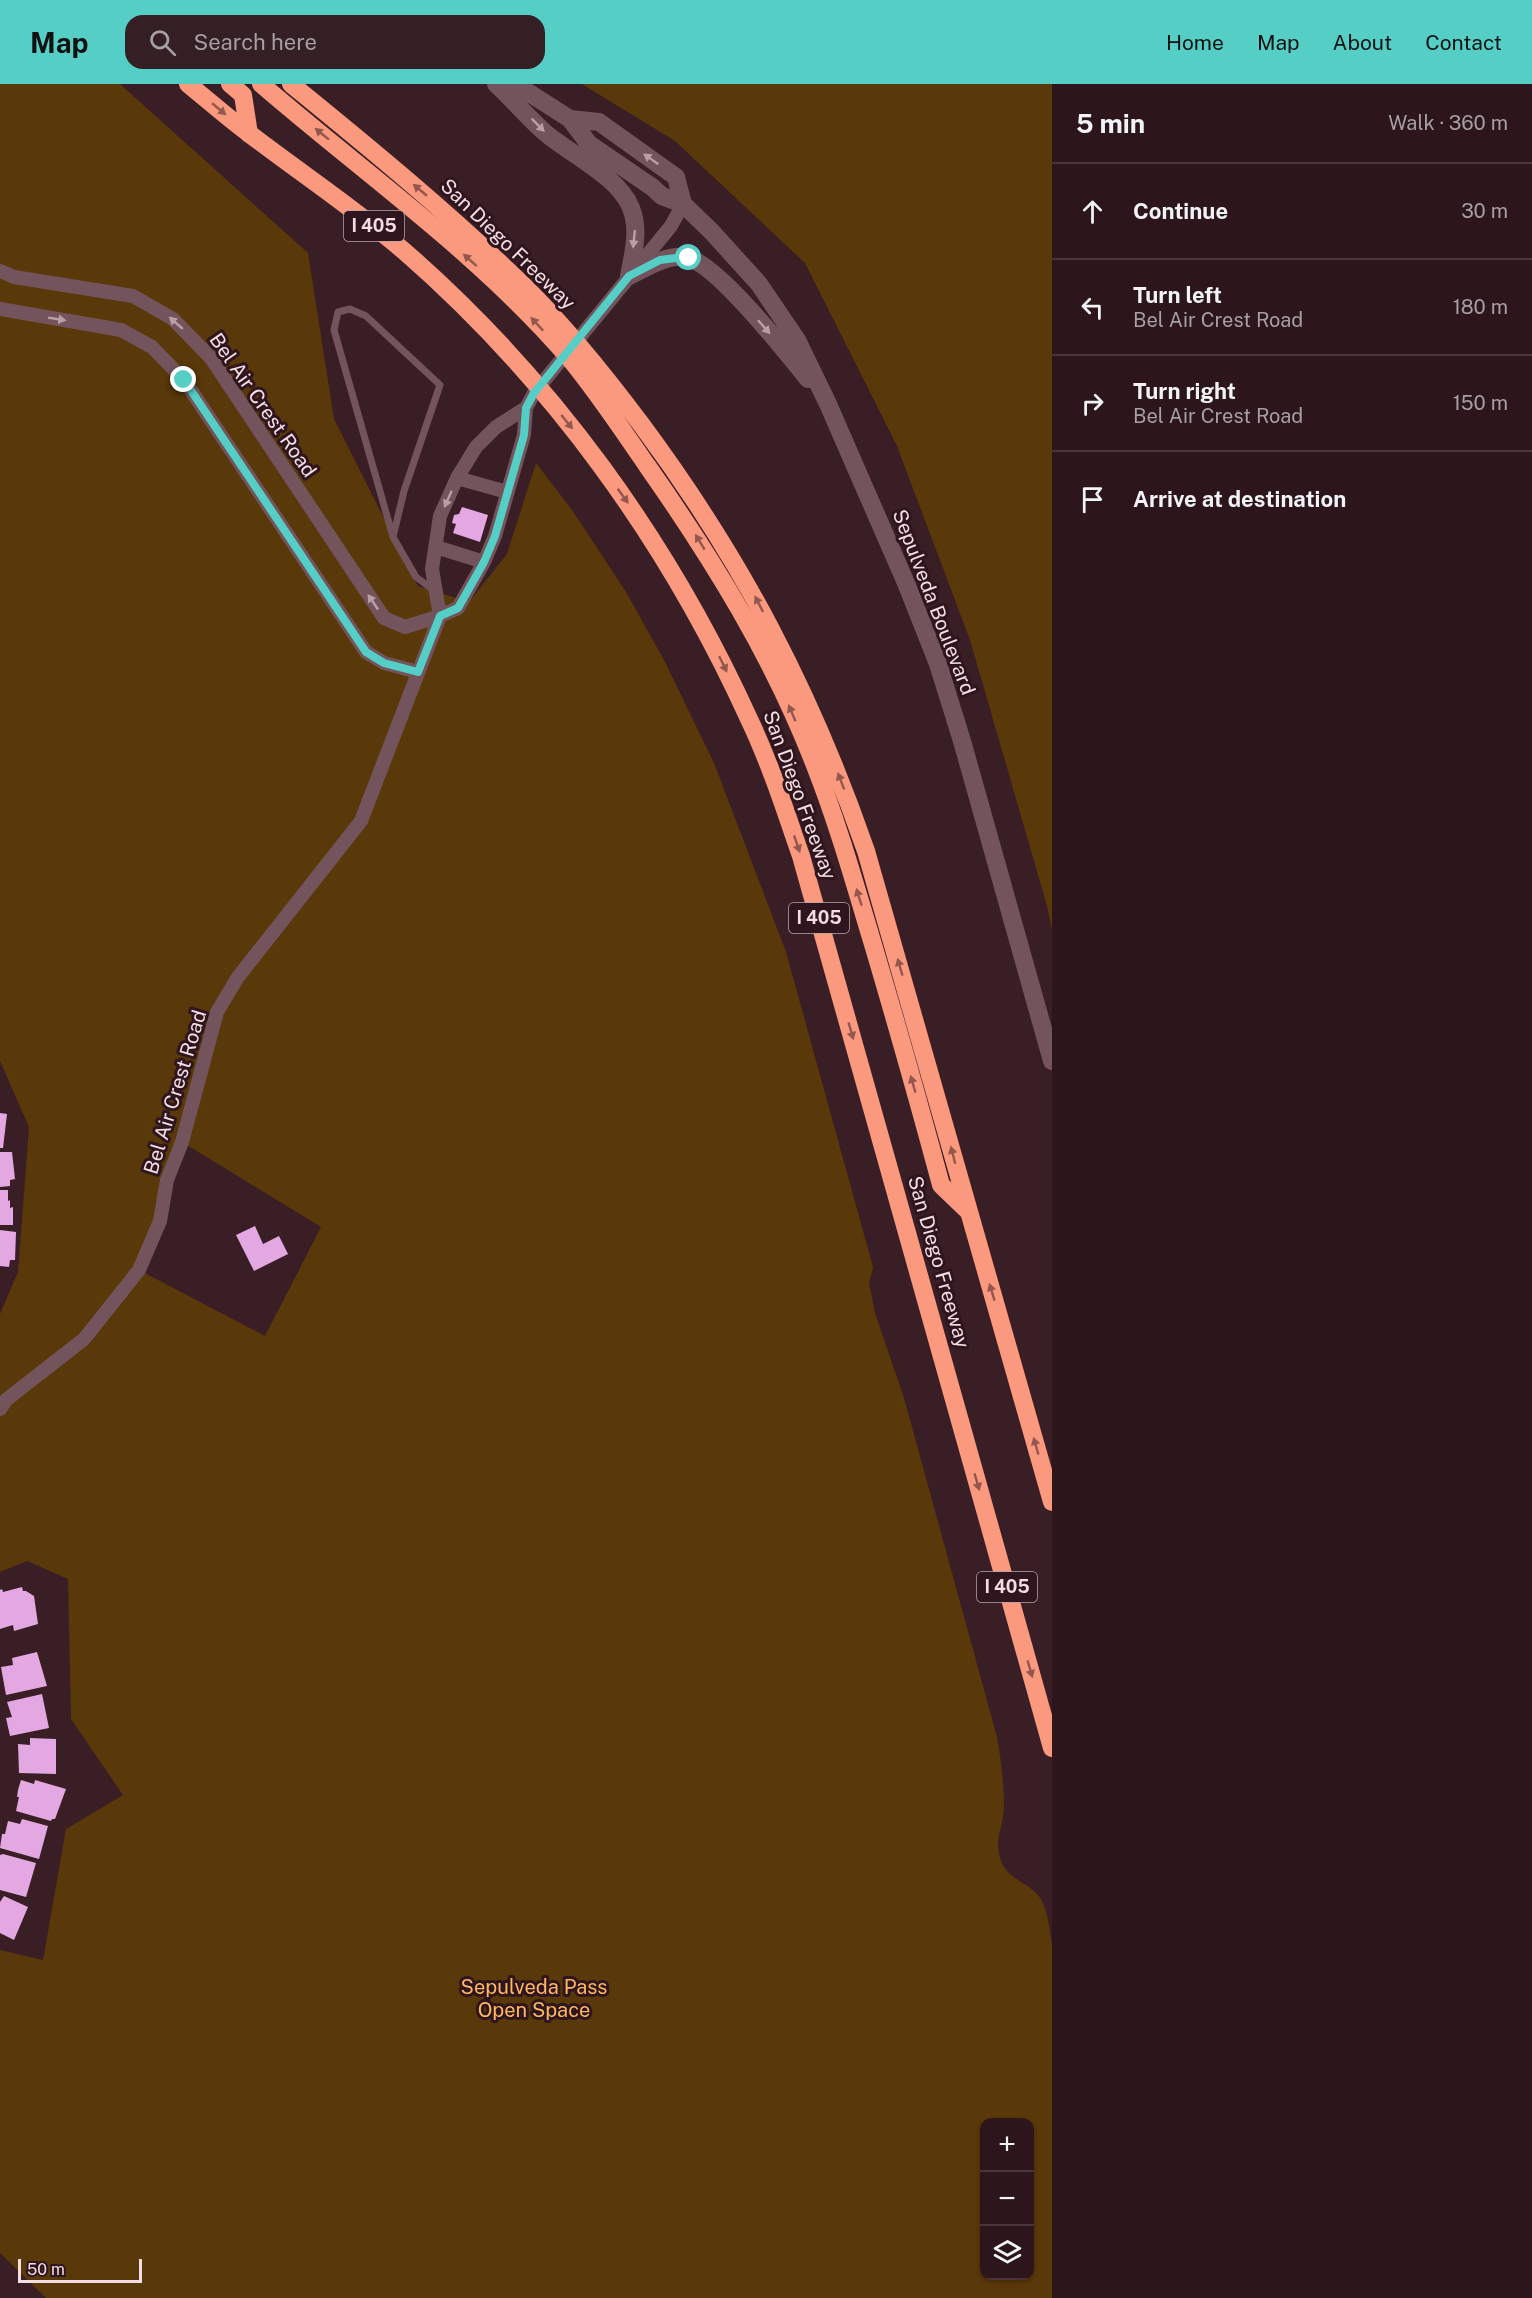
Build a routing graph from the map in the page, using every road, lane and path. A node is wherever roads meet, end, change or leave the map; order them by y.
1 (188, 84) edge
2 (230, 84) edge
3 (261, 84) edge
4 (291, 84) edge
5 (496, 84) edge
6 (515, 84) edge
7 (249, 134) junction
8 (683, 204) junction
9 (0, 272) edge
10 (629, 276) junction
11 (519, 293) junction
12 (0, 309) edge
13 (828, 404) junction
14 (526, 408) junction
15 (457, 478) junction
16 (507, 492) junction
17 (393, 537) junction
18 (436, 547) junction
19 (484, 562) junction
20 (436, 593) junction
21 (440, 616) junction
22 (418, 672) junction
23 (1052, 1061) edge
24 (0, 1409) edge
25 (1052, 1502) edge
26 (1052, 1748) edge

1 -> 7 highway, San Diego Freeway / I 405
2 - 7 highway
11 -> 3 highway
11 -> 4 highway, San Diego Freeway / I 405
5 -> 10 main road
6 - 8 main road, Sepulveda Boulevard
7 -> 26 highway, San Diego Freeway / I 405
8 - 10 street, Bel Air Crest Road
8 - 13 main road, Sepulveda Boulevard
21 -> 9 street, Bel Air Crest Road
10 -> 13 main road
10 - 14 street, Bel Air Crest Road
25 -> 11 highway, San Diego Freeway / I 405
12 -> 22 street
13 - 23 main road, Sepulveda Boulevard
14 - 15 street, Bel Air Crest Road
14 - 16 street, Bel Air Crest Road
15 - 16 street
15 -> 18 street, Bel Air Crest Road
16 - 19 street, Bel Air Crest Road
17 - 17 lane
17 - 20 lane
18 - 19 street
18 - 20 street, Bel Air Crest Road
19 - 21 street, Bel Air Crest Road
20 - 21 street, Bel Air Crest Road
21 - 22 street, Bel Air Crest Road
22 - 24 street, Bel Air Crest Road

